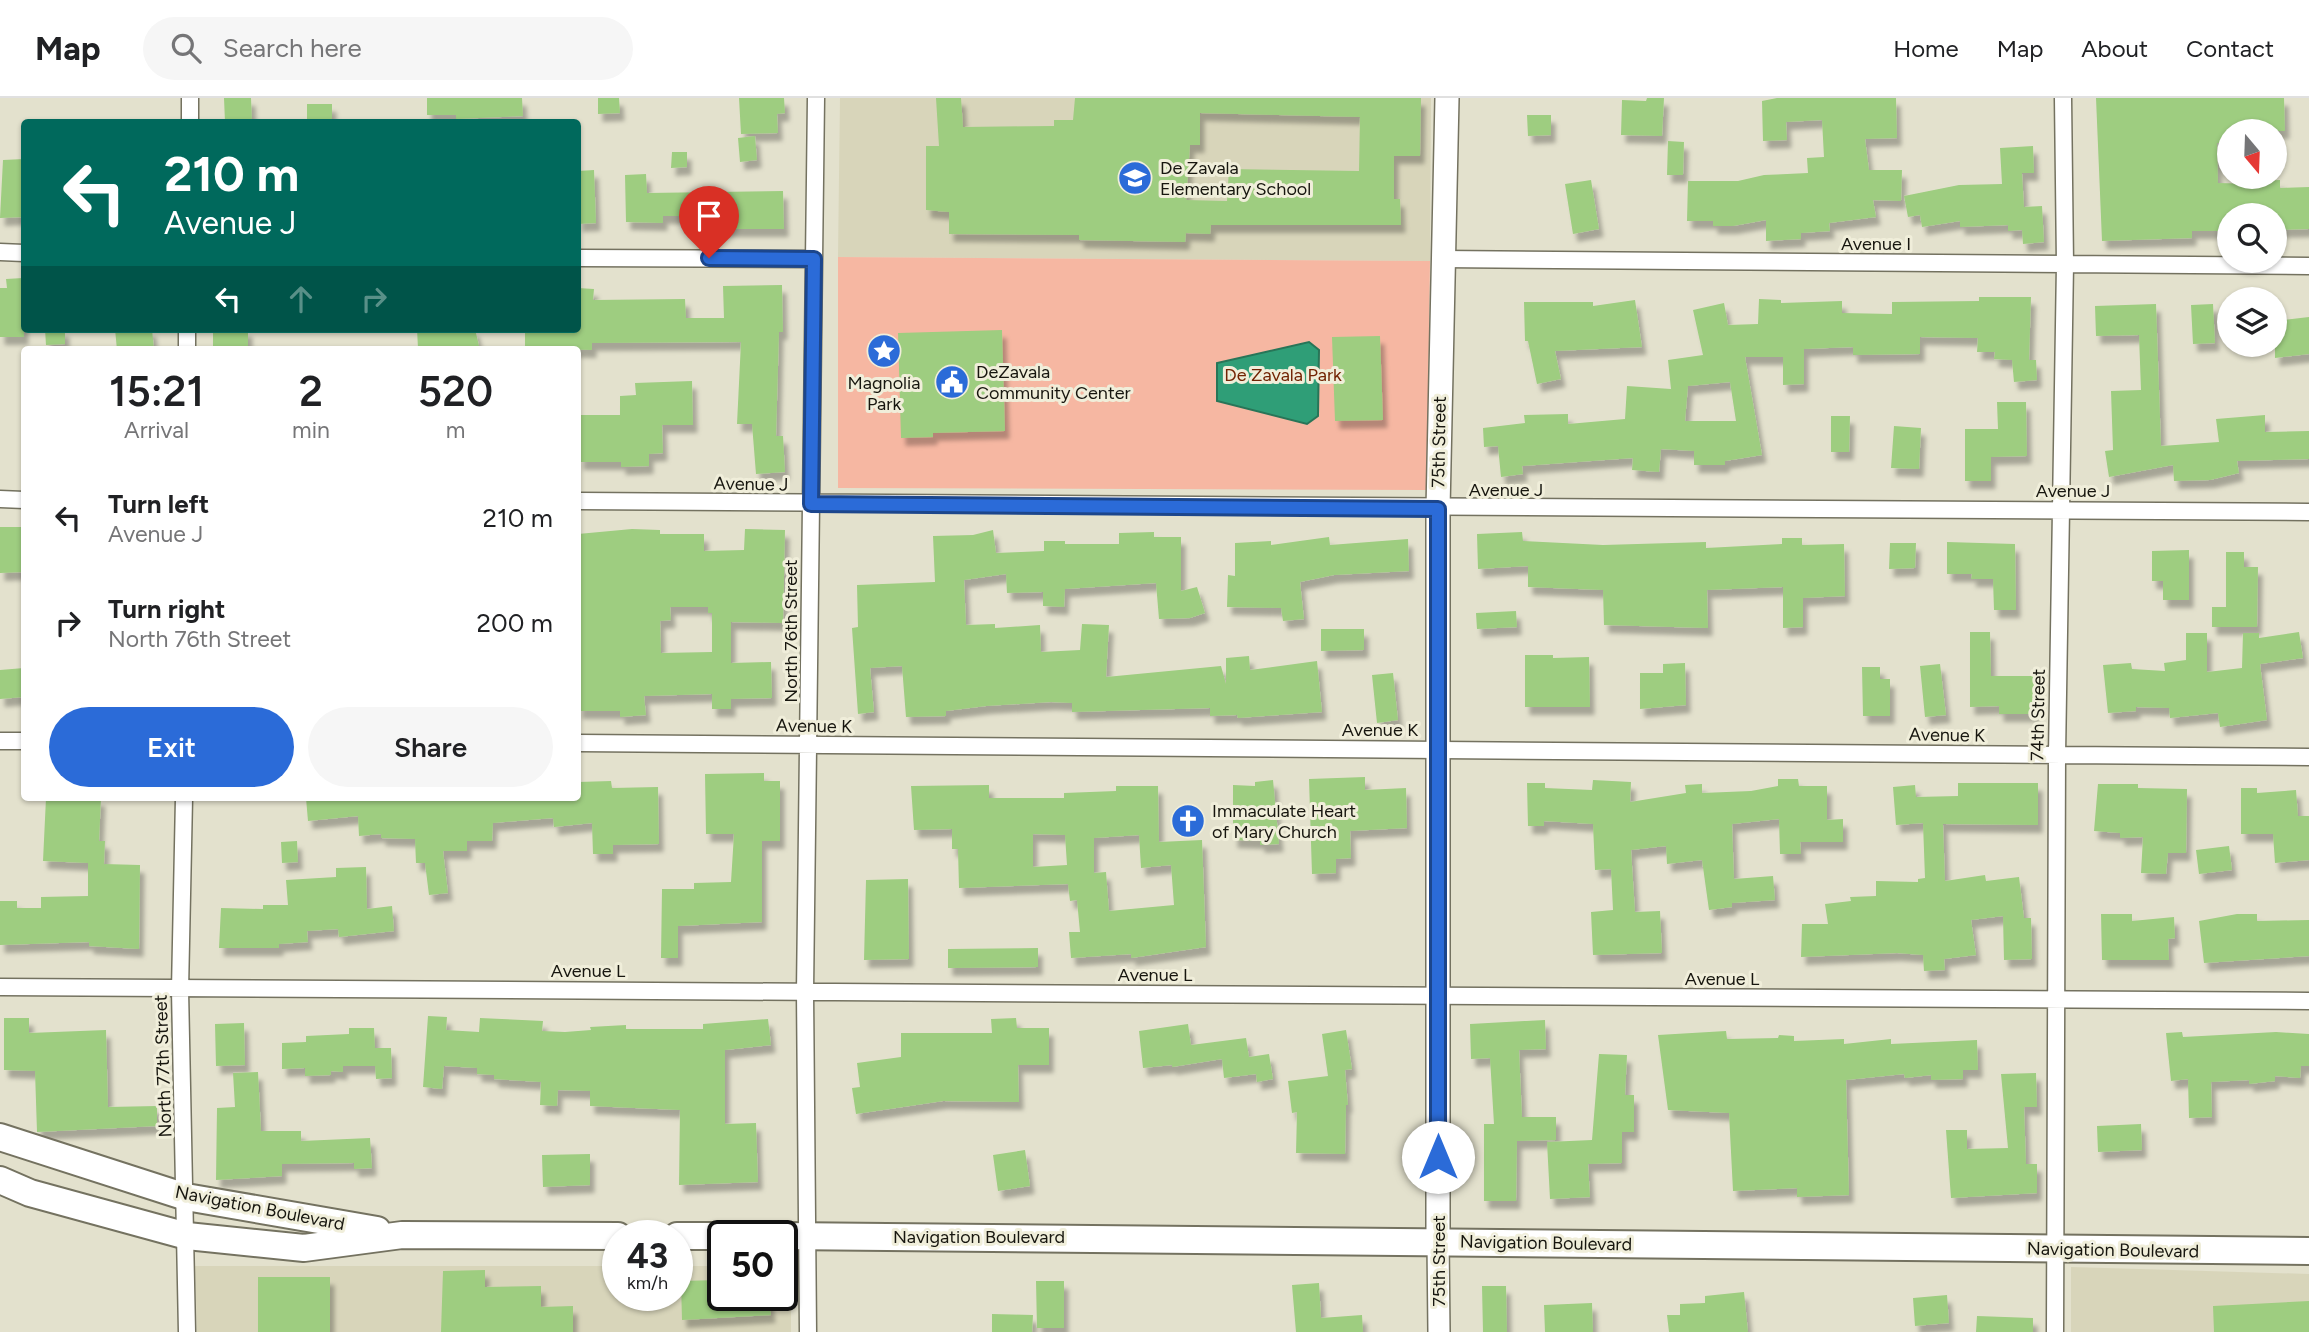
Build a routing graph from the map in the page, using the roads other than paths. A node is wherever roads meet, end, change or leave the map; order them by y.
1 (190, 98) edge
2 (816, 98) edge
3 (1447, 98) edge
4 (2063, 98) edge
5 (190, 119) edge
6 (0, 252) edge
7 (21, 253) edge
8 (581, 258) edge
9 (814, 259) junction
10 (1442, 259) junction
11 (2065, 264) junction
12 (2309, 266) edge
13 (0, 499) edge
14 (21, 499) edge
15 (581, 501) edge
16 (811, 504) junction
17 (1438, 509) junction
18 (2062, 510) junction
19 (2309, 512) edge
20 (0, 741) edge
21 (21, 741) edge
22 (581, 743) edge
23 (810, 746) junction
24 (1438, 750) junction
25 (2057, 755) junction
26 (2309, 757) edge
27 (184, 801) edge
28 (0, 987) edge
29 (180, 990) junction
30 (805, 992) junction
31 (1436, 997) junction
32 (2057, 1000) junction
33 (2309, 1000) edge
34 (0, 1137) edge
35 (0, 1180) edge
36 (186, 1197) junction
37 (402, 1235) junction
38 (187, 1236) junction
39 (602, 1236) edge
40 (798, 1236) edge
41 (809, 1236) junction
42 (1438, 1241) junction
43 (2057, 1249) junction
44 (2309, 1251) edge
45 (187, 1332) edge
46 (808, 1332) edge
47 (1439, 1332) edge
48 (2055, 1332) edge

1 - 5 street
2 - 9 street, North 76th Street
3 - 10 main road, 75th Street
4 - 11 street, 74th Street
6 - 7 street
8 - 9 street
9 - 16 street, North 76th Street
10 - 11 street, Avenue I
10 - 17 main road, 75th Street
11 - 12 street, Avenue I
11 - 18 street, 74th Street
13 - 14 street
15 - 16 street, Avenue J
16 - 17 street, Avenue J
16 - 23 street, North 76th Street
17 - 18 street, Avenue J
17 - 24 main road, 75th Street
18 - 19 street, Avenue J
18 - 25 street, 74th Street
20 - 21 street
22 - 23 street, Avenue K
23 - 24 street, Avenue K
23 - 30 street, North 76th Street
24 - 25 street, Avenue K
24 - 31 main road, 75th Street
25 - 26 street, Avenue K
25 - 32 street, 74th Street
27 - 29 street, North 77th Street
28 - 29 street, Avenue L
29 - 30 street, Avenue L
29 - 36 street, North 77th Street
30 - 31 street, Avenue L
30 - 41 street, North 76th Street
31 - 32 street, Avenue L
31 - 42 main road, 75th Street
32 - 33 street, Avenue L
32 - 43 street, 74th Street
34 - 36 main road, Navigation Boulevard
35 - 38 main road, Navigation Boulevard
36 - 37 main road, Navigation Boulevard
36 - 38 street, North 77th Street
37 - 38 main road, Navigation Boulevard
37 - 39 main road, Navigation Boulevard
38 - 45 street, North 77th Street
40 - 41 main road, Navigation Boulevard
41 - 42 main road, Navigation Boulevard
41 - 46 street, North 76th Street
42 - 43 main road, Navigation Boulevard
42 - 47 street, 75th Street
43 - 44 main road, Navigation Boulevard
43 - 48 street, 74th Street

